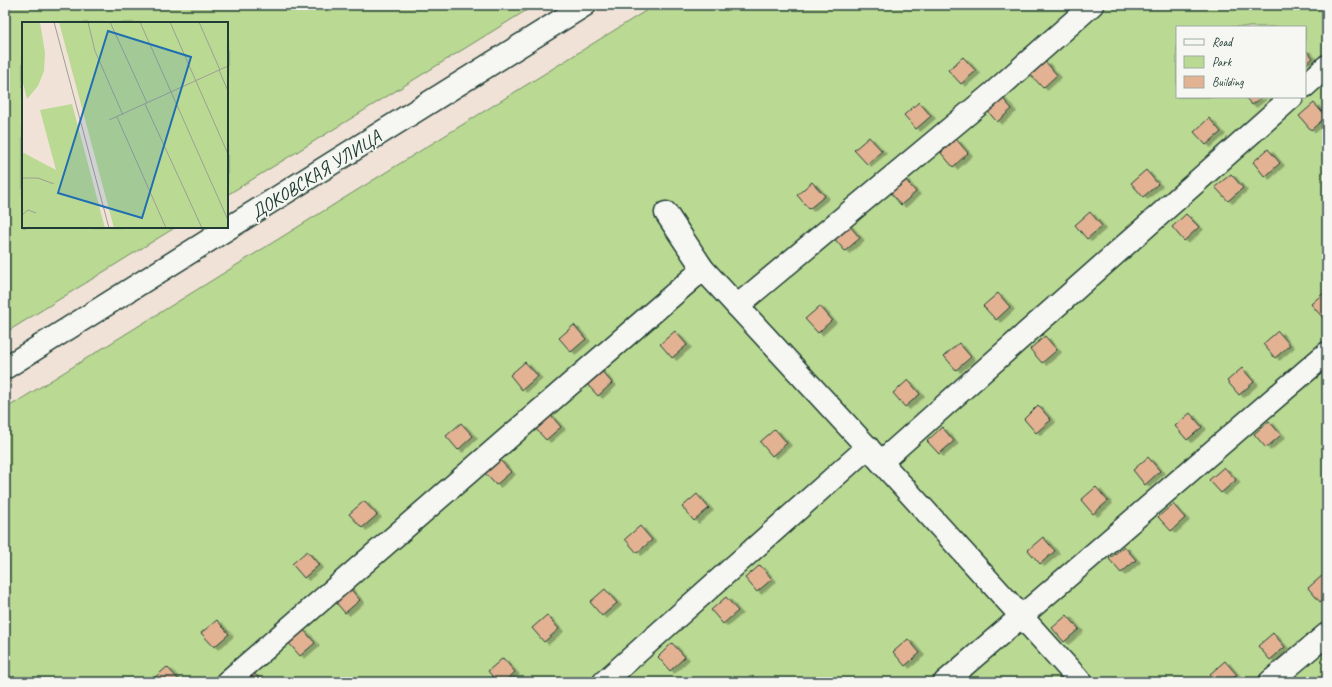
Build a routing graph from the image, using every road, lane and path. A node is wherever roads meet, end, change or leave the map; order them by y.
1 (585, 5) edge
2 (1092, 5) edge
3 (1327, 66) edge
4 (1306, 85) edge
5 (1291, 98) edge
6 (666, 213) dead end
7 (704, 269) junction
8 (737, 306) junction
9 (1327, 353) edge
10 (5, 368) edge
11 (874, 454) junction
12 (1022, 616) junction
13 (1327, 634) edge
14 (227, 682) edge
15 (604, 682) edge
16 (945, 682) edge
17 (1081, 682) edge
18 (1270, 682) edge

1 - 10 street, ДОКОВСКАЯ УЛИЦА
2 - 8 street
3 - 4 street
5 - 11 street
6 - 7 street
7 - 8 street
7 - 14 street
8 - 11 street
9 - 12 street
11 - 12 street
11 - 15 street
12 - 16 street
12 - 17 street
13 - 18 street

